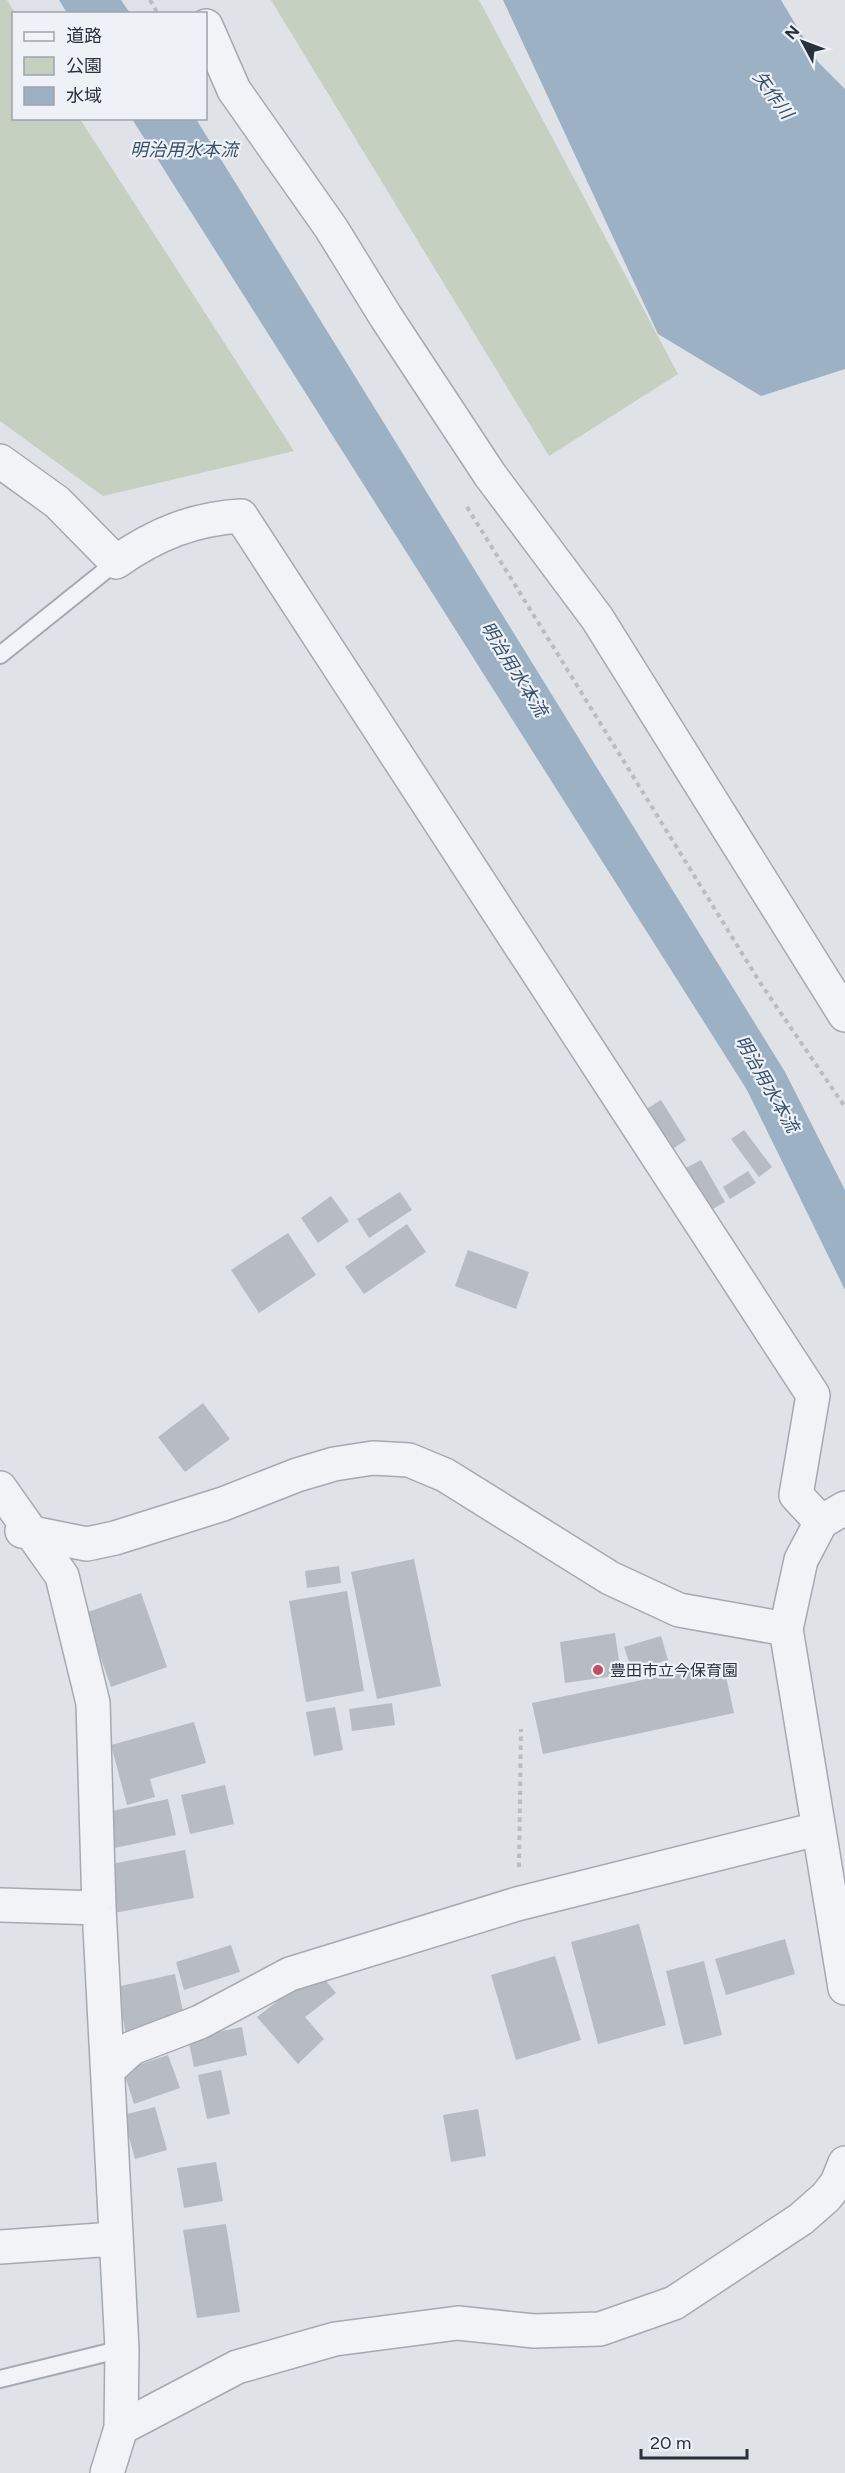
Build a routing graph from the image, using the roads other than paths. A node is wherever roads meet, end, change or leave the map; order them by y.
1 (207, 28) edge
2 (0, 461) edge
3 (116, 562) junction
4 (0, 655) edge
5 (845, 1016) edge
6 (0, 1488) edge
7 (833, 1515) edge
8 (0, 1526) edge
9 (33, 1533) junction
10 (786, 1629) junction
11 (817, 1829) junction
12 (0, 1905) edge
13 (99, 1908) junction
14 (845, 1988) edge
15 (109, 2069) junction
16 (845, 2163) edge
17 (836, 2206) edge
18 (114, 2239) junction
19 (0, 2247) edge
20 (122, 2349) junction
21 (0, 2379) edge
22 (121, 2428) junction
23 (106, 2473) edge

1 - 5 street
2 - 3 street
3 - 4 lane
3 - 7 street
6 - 9 street
7 - 10 street
8 - 9 street
9 - 10 street
9 - 13 street
10 - 11 street
11 - 14 street
11 - 15 street
12 - 13 street
13 - 15 street
15 - 18 street
16 - 17 street
17 - 22 street
18 - 19 street
18 - 20 street
20 - 21 lane
20 - 22 street
22 - 23 street

